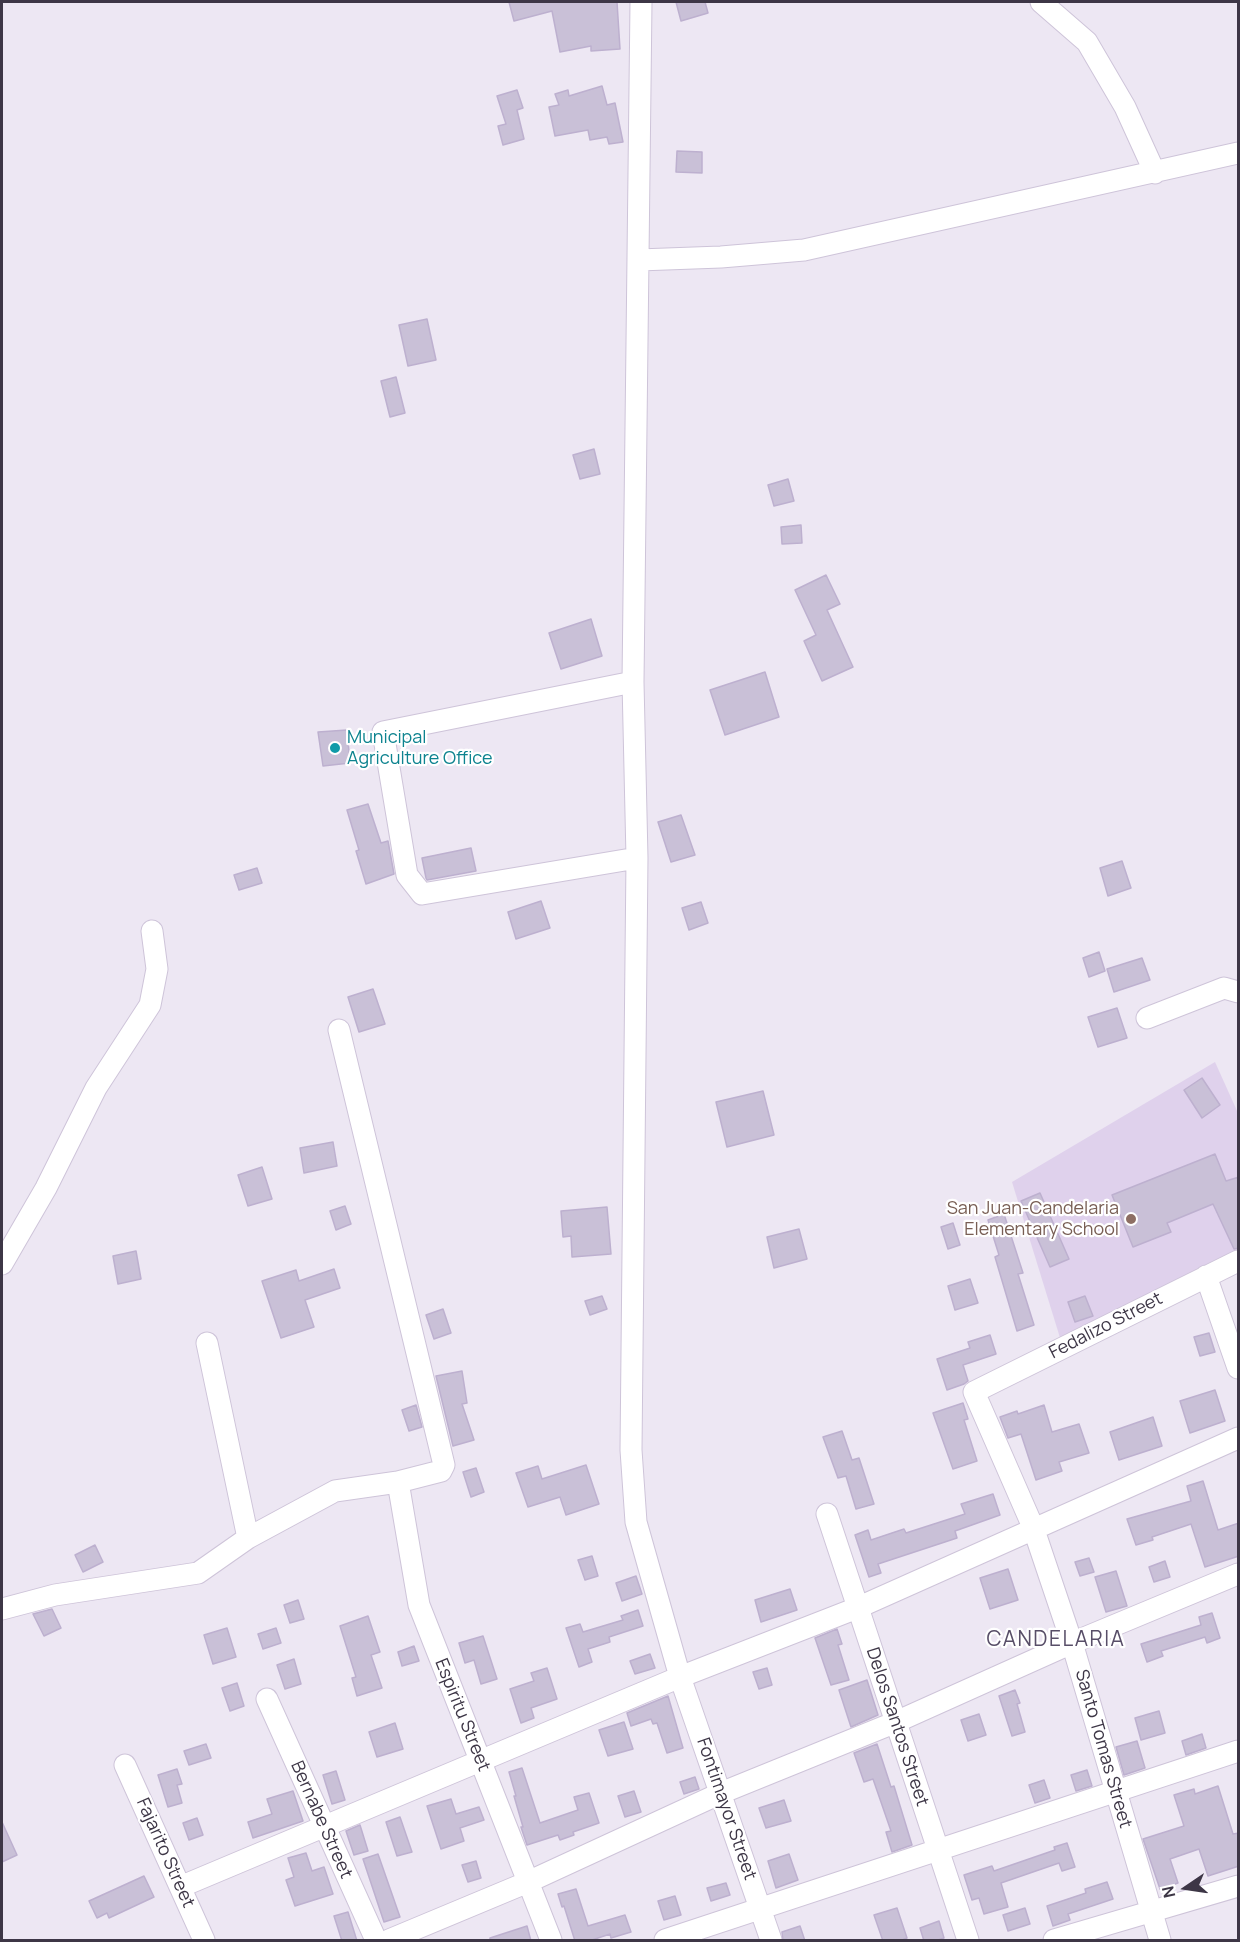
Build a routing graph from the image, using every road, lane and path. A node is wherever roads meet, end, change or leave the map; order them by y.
1 (641, 2) edge
2 (1041, 2) edge
3 (1239, 153) edge
4 (1155, 173) junction
5 (639, 260) junction
6 (633, 682) junction
7 (637, 858) junction
8 (152, 931) dead end
9 (1239, 992) edge
10 (1148, 1018) dead end
11 (339, 1030) dead end
12 (1239, 1261) edge
13 (2, 1264) edge
14 (1206, 1276) junction
15 (207, 1343) dead end
16 (1239, 1368) edge
17 (974, 1392) joint
18 (1239, 1438) edge
19 (398, 1482) junction
20 (827, 1514) dead end
21 (1033, 1527) junction
22 (248, 1538) junction
23 (1239, 1574) edge
24 (857, 1608) junction
25 (2, 1609) edge
26 (1072, 1643) junction
27 (680, 1677) junction
28 (267, 1699) dead end
29 (896, 1722) junction
30 (1239, 1751) edge
31 (480, 1761) junction
32 (125, 1765) dead end
33 (721, 1793) junction
34 (1115, 1793) junction
35 (324, 1827) junction
36 (938, 1851) junction
37 (528, 1882) junction
38 (1239, 1886) edge
39 (180, 1887) junction
40 (760, 1909) junction
41 (1152, 1912) junction
42 (204, 1941) edge
43 (376, 1941) edge
44 (389, 1941) edge
45 (551, 1941) edge
46 (665, 1941) edge
47 (771, 1941) edge
48 (968, 1941) edge
49 (1054, 1941) edge
50 (1160, 1941) edge

1 - 5 street, Fontimayor Street
2 - 4 street
3 - 4 street
4 - 5 street
5 - 6 street, Fontimayor Street
6 - 7 street, Fontimayor Street
6 - 7 street
7 - 27 street, Fontimayor Street
8 - 13 street
9 - 10 street
11 - 19 street
12 - 14 street, Fedalizo Street
14 - 16 street
14 - 17 street, Fedalizo Street
15 - 22 street
17 - 21 street, Santo Tomas Street
18 - 21 street
19 - 22 street
19 - 31 street, Espiritu Street
20 - 24 street, Delos Santos Street
21 - 24 street
21 - 26 street, Santo Tomas Street
22 - 25 street
23 - 26 street
24 - 27 street
24 - 29 street, Delos Santos Street
26 - 29 street
26 - 34 street, Santo Tomas Street
27 - 31 street
27 - 33 street, Fontimayor Street
28 - 35 street, Bernabe Street
29 - 33 street
29 - 36 street, Delos Santos Street
30 - 34 street
31 - 35 street
31 - 37 street, Espiritu Street
32 - 39 street, Fajarito Street
33 - 37 street
33 - 40 street, Fontimayor Street
34 - 36 street
34 - 41 street, Santo Tomas Street
35 - 39 street
35 - 43 street, Bernabe Street
36 - 40 street
36 - 48 street, Delos Santos Street
37 - 44 street
37 - 45 street, Espiritu Street
38 - 41 street
39 - 42 street, Fajarito Street
40 - 46 street
40 - 47 street, Fontimayor Street
41 - 49 street
41 - 50 street, Santo Tomas Street

